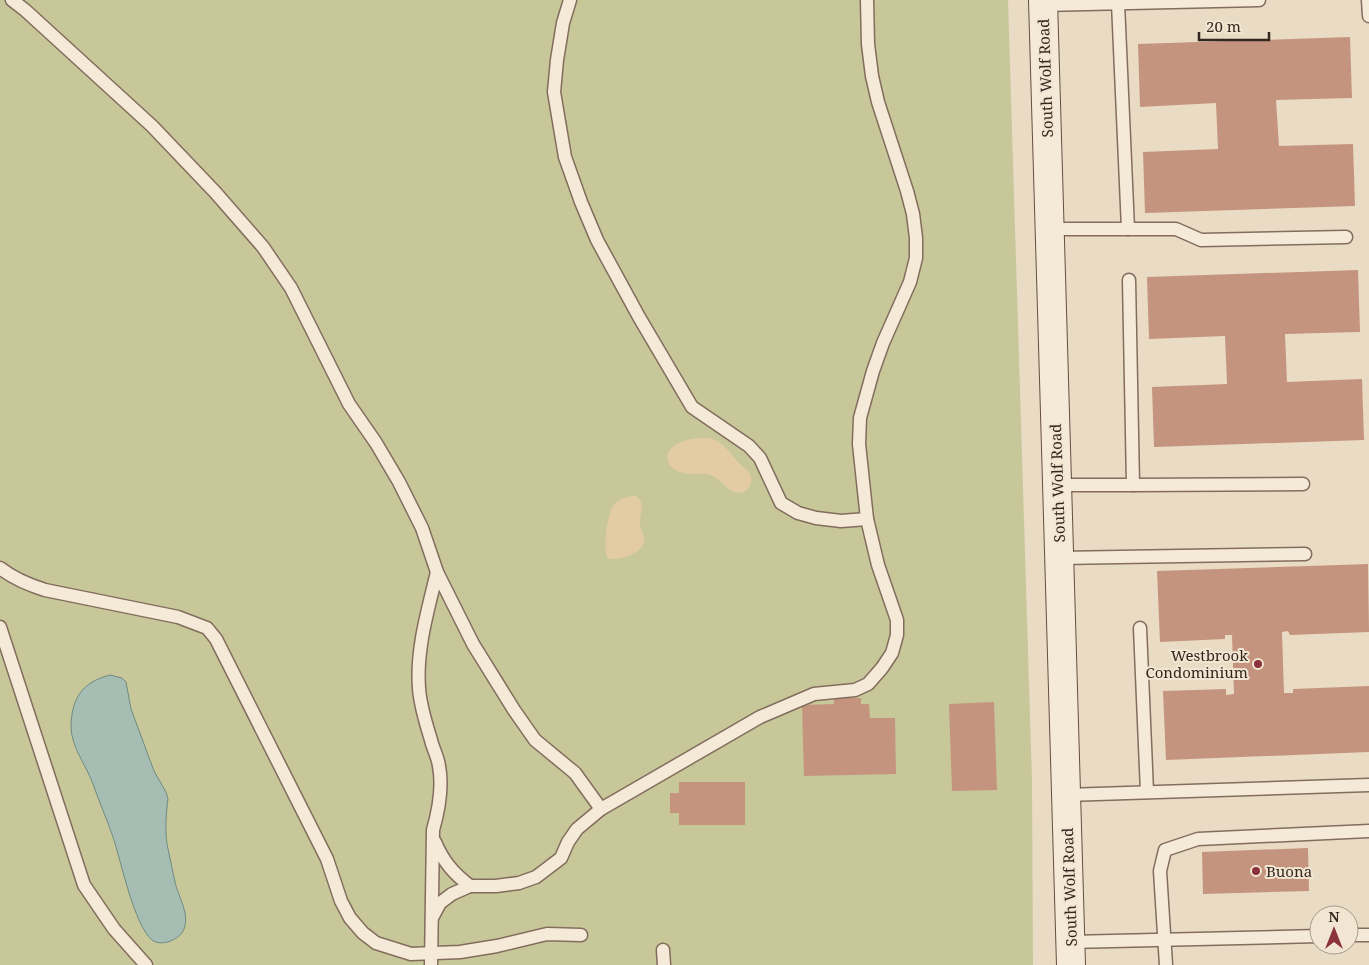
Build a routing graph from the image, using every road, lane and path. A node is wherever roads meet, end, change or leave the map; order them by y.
1 (12, 0) edge
2 (570, 0) edge
3 (867, 0) edge
4 (1259, 0) edge
5 (1368, 0) edge
6 (1043, 2) edge
7 (1118, 3) junction
8 (1369, 16) edge
9 (1049, 229) junction
10 (1128, 229) junction
11 (1346, 237) dead end
12 (1129, 280) dead end
13 (1303, 484) dead end
14 (1057, 485) junction
15 (1133, 485) junction
16 (867, 519) junction
17 (1305, 554) dead end
18 (1059, 558) junction
19 (0, 568) edge
20 (437, 572) junction
21 (0, 627) edge
22 (1140, 628) dead end
23 (1369, 785) edge
24 (1147, 792) junction
25 (1066, 795) junction
26 (601, 808) junction
27 (1369, 831) edge
28 (433, 838) junction
29 (470, 886) junction
30 (432, 918) junction
31 (581, 936) dead end
32 (1309, 936) edge
33 (1164, 940) junction
34 (663, 950) dead end
35 (1071, 953) edge
36 (431, 960) edge
37 (146, 965) edge
38 (664, 965) edge
39 (1166, 965) edge

1 - 20 lane
2 - 16 lane
3 - 16 lane
4 - 7 lane
5 - 8 lane
6 - 7 lane
6 - 9 main road, South Wolf Road
7 - 10 lane
9 - 10 lane
9 - 14 main road, South Wolf Road
10 - 11 lane
12 - 15 lane
13 - 15 lane
14 - 15 lane
14 - 18 main road, South Wolf Road
16 - 26 lane
17 - 18 lane
18 - 25 main road, South Wolf Road
19 - 36 lane
20 - 26 lane
20 - 28 lane
21 - 37 lane
22 - 24 lane
23 - 24 lane
24 - 25 lane
25 - 35 main road, South Wolf Road
26 - 29 lane
27 - 33 lane
28 - 29 lane
28 - 30 lane
29 - 30 lane
30 - 36 lane
31 - 36 lane
32 - 33 lane
33 - 35 lane
33 - 39 lane
34 - 38 lane

